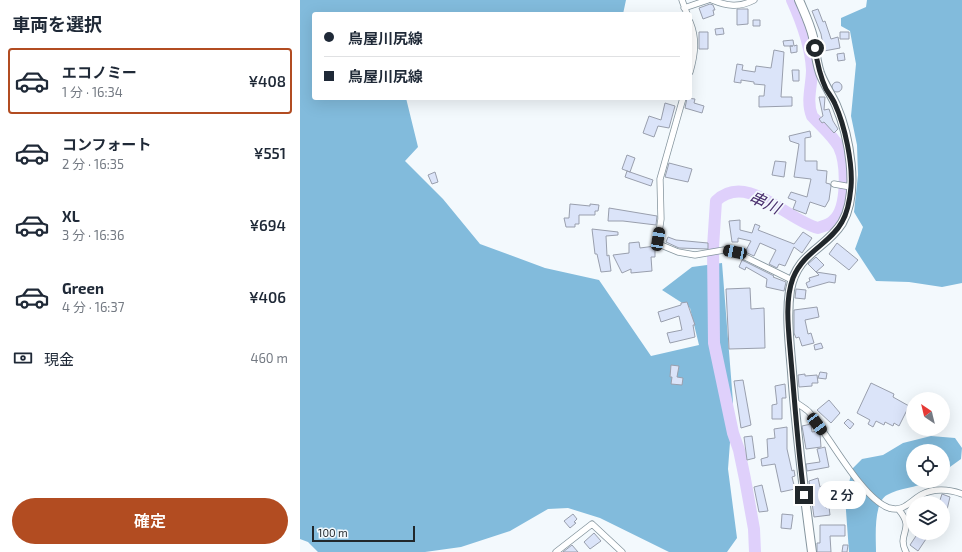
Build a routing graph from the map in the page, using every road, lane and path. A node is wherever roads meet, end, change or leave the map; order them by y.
1 (682, 0) edge
2 (708, 0) edge
3 (712, 0) edge
4 (754, 0) edge
5 (799, 0) edge
6 (684, 8) junction
7 (686, 12) edge
8 (692, 28) edge
9 (692, 66) edge
10 (682, 100) edge
11 (834, 184) dead end
12 (849, 186) junction
13 (792, 280) junction
14 (793, 401) junction
15 (962, 494) edge
16 (899, 510) junction
17 (556, 552) edge
18 (622, 552) edge
19 (812, 552) edge
20 (906, 552) edge

1 - 6 street
2 - 6 street
3 - 4 street
5 - 12 main road
6 - 7 street
8 - 9 street
10 - 13 street
11 - 12 street
12 - 13 main road
13 - 14 main road
14 - 16 street
14 - 19 main road
15 - 16 street
16 - 20 street
17 - 18 street

